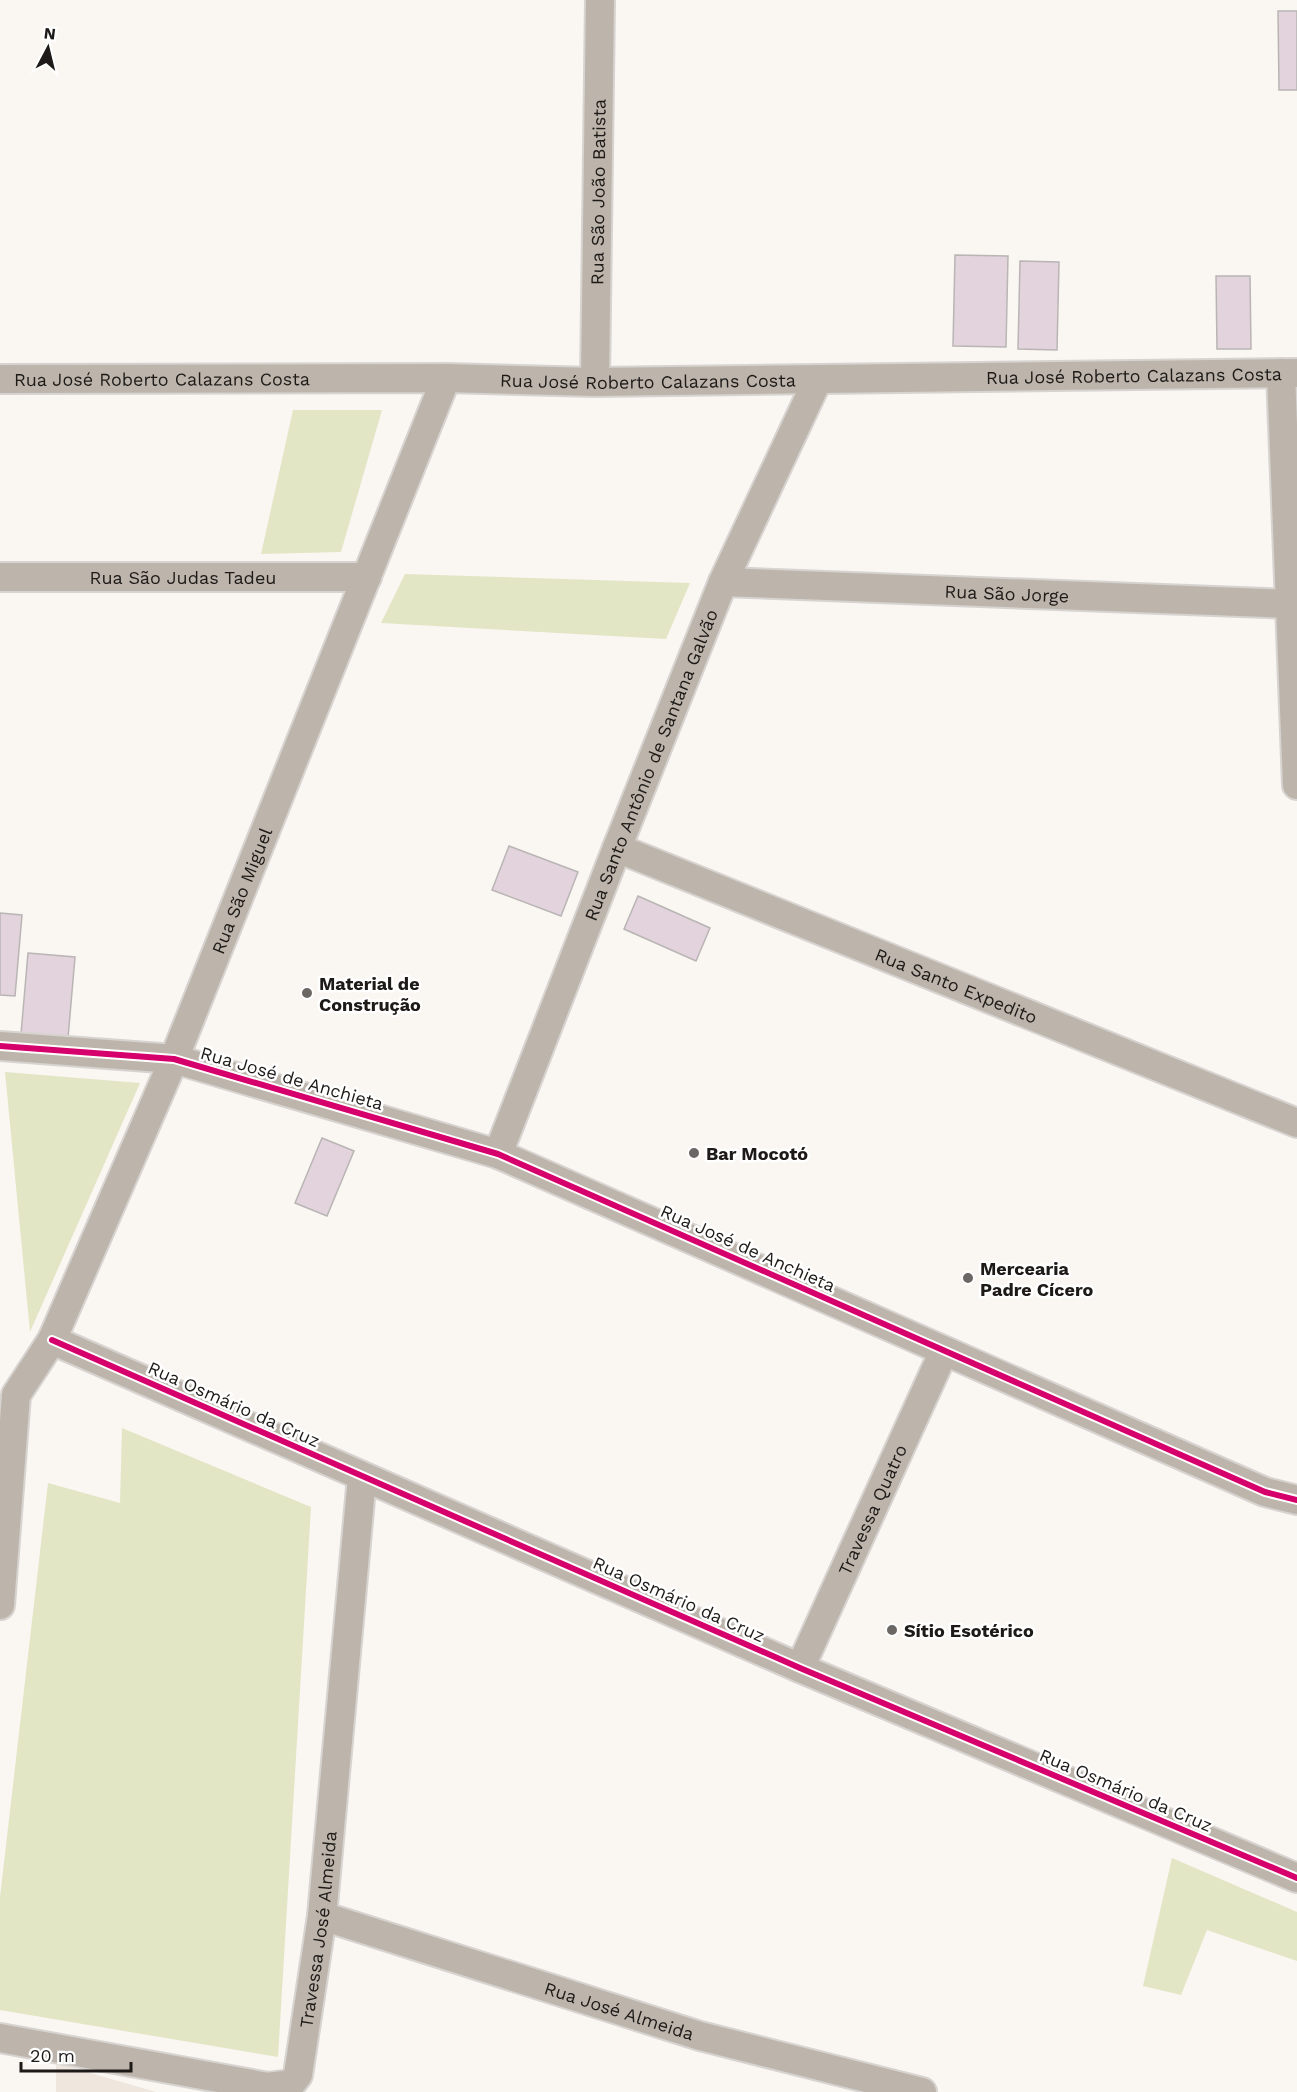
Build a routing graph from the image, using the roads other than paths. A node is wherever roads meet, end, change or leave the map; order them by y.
1 (600, 0) edge
2 (1289, 373) edge
3 (446, 378) junction
4 (0, 379) edge
5 (818, 379) junction
6 (595, 382) junction
7 (0, 577) edge
8 (367, 577) junction
9 (723, 582) junction
10 (1290, 604) junction
11 (1297, 756) edge
12 (1297, 785) edge
13 (617, 848) junction
14 (0, 1046) edge
15 (174, 1059) junction
16 (1297, 1123) edge
17 (498, 1154) junction
18 (52, 1340) junction
19 (944, 1351) junction
20 (6, 1389) edge
21 (362, 1477) junction
22 (1297, 1500) edge
23 (0, 1605) edge
24 (800, 1668) junction
25 (1297, 1878) edge
26 (322, 1916) junction
27 (0, 2038) edge
28 (922, 2092) edge

1 - 6 street, Rua São João Batista
2 - 5 street, Rua José Roberto Calazans Costa
2 - 10 street
3 - 4 street, Rua José Roberto Calazans Costa
3 - 6 street, Rua José Roberto Calazans Costa
3 - 8 street, Rua São Miguel
5 - 6 street, Rua José Roberto Calazans Costa
5 - 9 street, Rua Santo Antônio de Santana Galvão
7 - 8 street, Rua São Judas Tadeu
8 - 15 street, Rua São Miguel
9 - 10 street, Rua São Jorge
9 - 13 street, Rua Santo Antônio de Santana Galvão
10 - 11 street
11 - 12 street
13 - 16 street, Rua Santo Expedito
13 - 17 street, Rua Santo Antônio de Santana Galvão
14 - 15 street, Rua José de Anchieta
15 - 17 street, Rua José de Anchieta
15 - 18 street, Rua São Miguel
17 - 19 street, Rua José de Anchieta
18 - 20 street, Rua São Miguel
18 - 21 street, Rua Osmário da Cruz
19 - 22 street, Rua José de Anchieta
19 - 24 street, Travessa Quatro
20 - 23 street
21 - 24 street, Rua Osmário da Cruz
21 - 26 street, Travessa José Almeida
24 - 25 street, Rua Osmário da Cruz
26 - 27 street, Travessa José Almeida
26 - 28 street, Rua José Almeida

